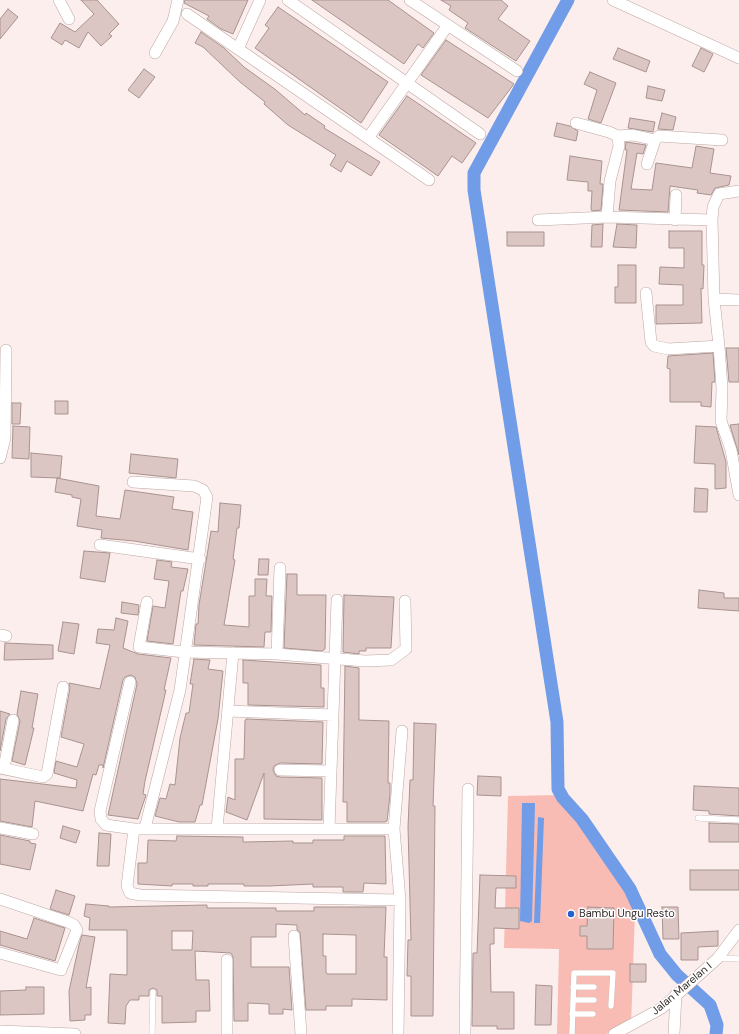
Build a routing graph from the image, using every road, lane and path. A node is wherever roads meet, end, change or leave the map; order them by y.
1 (59, 0) edge
2 (178, 0) edge
3 (260, 0) edge
4 (288, 0) edge
5 (410, 0) edge
6 (613, 0) edge
7 (187, 14) dead end
8 (69, 19) dead end
9 (448, 25) junction
10 (238, 49) junction
11 (155, 53) dead end
12 (739, 58) edge
13 (517, 71) dead end
14 (407, 83) junction
15 (576, 123) dead end
16 (480, 134) dead end
17 (618, 136) junction
18 (368, 138) junction
19 (655, 140) junction
20 (722, 140) dead end
21 (647, 164) dead end
22 (429, 180) dead end
23 (739, 191) edge
24 (676, 194) dead end
25 (607, 216) junction
26 (538, 220) dead end
27 (675, 220) junction
28 (712, 220) junction
29 (646, 293) dead end
30 (714, 299) junction
31 (739, 300) edge
32 (719, 346) junction
33 (6, 350) dead end
34 (0, 458) edge
35 (133, 482) dead end
36 (739, 495) edge
37 (100, 545) dead end
38 (200, 559) junction
39 (280, 568) dead end
40 (337, 600) dead end
41 (405, 601) dead end
42 (147, 602) dead end
43 (184, 652) junction
44 (233, 653) junction
45 (276, 654) junction
46 (335, 659) junction
47 (130, 682) dead end
48 (63, 687) dead end
49 (228, 711) junction
50 (333, 715) junction
51 (13, 720) dead end
52 (402, 731) dead end
53 (2, 768) edge
54 (280, 770) dead end
55 (331, 771) junction
56 (468, 789) dead end
57 (698, 818) dead end
58 (739, 820) edge
59 (0, 828) edge
60 (140, 828) junction
61 (217, 828) junction
62 (394, 828) junction
63 (329, 829) junction
64 (33, 834) dead end
65 (0, 899) edge
66 (400, 900) junction
67 (739, 930) edge
68 (294, 936) dead end
69 (0, 953) edge
70 (718, 958) junction
71 (739, 959) edge
72 (227, 960) dead end
73 (573, 987) junction
74 (594, 987) dead end
75 (680, 990) junction
76 (153, 992) dead end
77 (573, 1000) junction
78 (594, 1000) dead end
79 (612, 1006) dead end
80 (572, 1014) junction
81 (593, 1014) dead end
82 (0, 1032) edge
83 (75, 1034) edge
84 (152, 1034) edge
85 (227, 1034) edge
86 (300, 1034) edge
87 (398, 1034) edge
88 (465, 1034) edge
89 (572, 1034) edge
90 (614, 1034) edge
91 (674, 1034) edge

1 - 8 street
2 - 11 street
3 - 10 street
4 - 14 street
5 - 9 street
6 - 12 street
7 - 10 street
9 - 13 street
9 - 14 street
10 - 18 street
14 - 16 street
14 - 18 street
15 - 17 street
17 - 19 street
17 - 25 street
18 - 22 street
19 - 20 street
19 - 21 street
23 - 28 street
24 - 27 street
25 - 26 street
25 - 27 street
27 - 28 street
28 - 30 street
29 - 32 street
30 - 31 street
30 - 32 street
32 - 36 street
33 - 34 street
35 - 38 street
37 - 38 street
38 - 43 street
39 - 45 street
40 - 46 street
41 - 46 street
42 - 43 street
43 - 44 street
43 - 60 street
44 - 45 street
44 - 49 street
45 - 46 street
46 - 50 street
47 - 60 street
48 - 53 street
49 - 50 street
49 - 61 street
50 - 55 street
51 - 53 street
52 - 62 street
54 - 55 street
55 - 63 street
56 - 88 street
57 - 58 lane
59 - 64 street
60 - 61 street
60 - 66 street
61 - 63 street
62 - 63 street
62 - 66 street
65 - 69 street
66 - 87 street
67 - 70 street, Jalan Marelan I
68 - 86 street
70 - 71 lane
70 - 75 street, Jalan Marelan I
72 - 85 street
73 - 74 lane
73 - 77 lane
73 - 79 lane
75 - 90 street, Jalan Marelan I
75 - 91 street
76 - 84 lane
77 - 78 lane
77 - 80 lane
80 - 81 lane
80 - 89 lane
82 - 83 street

